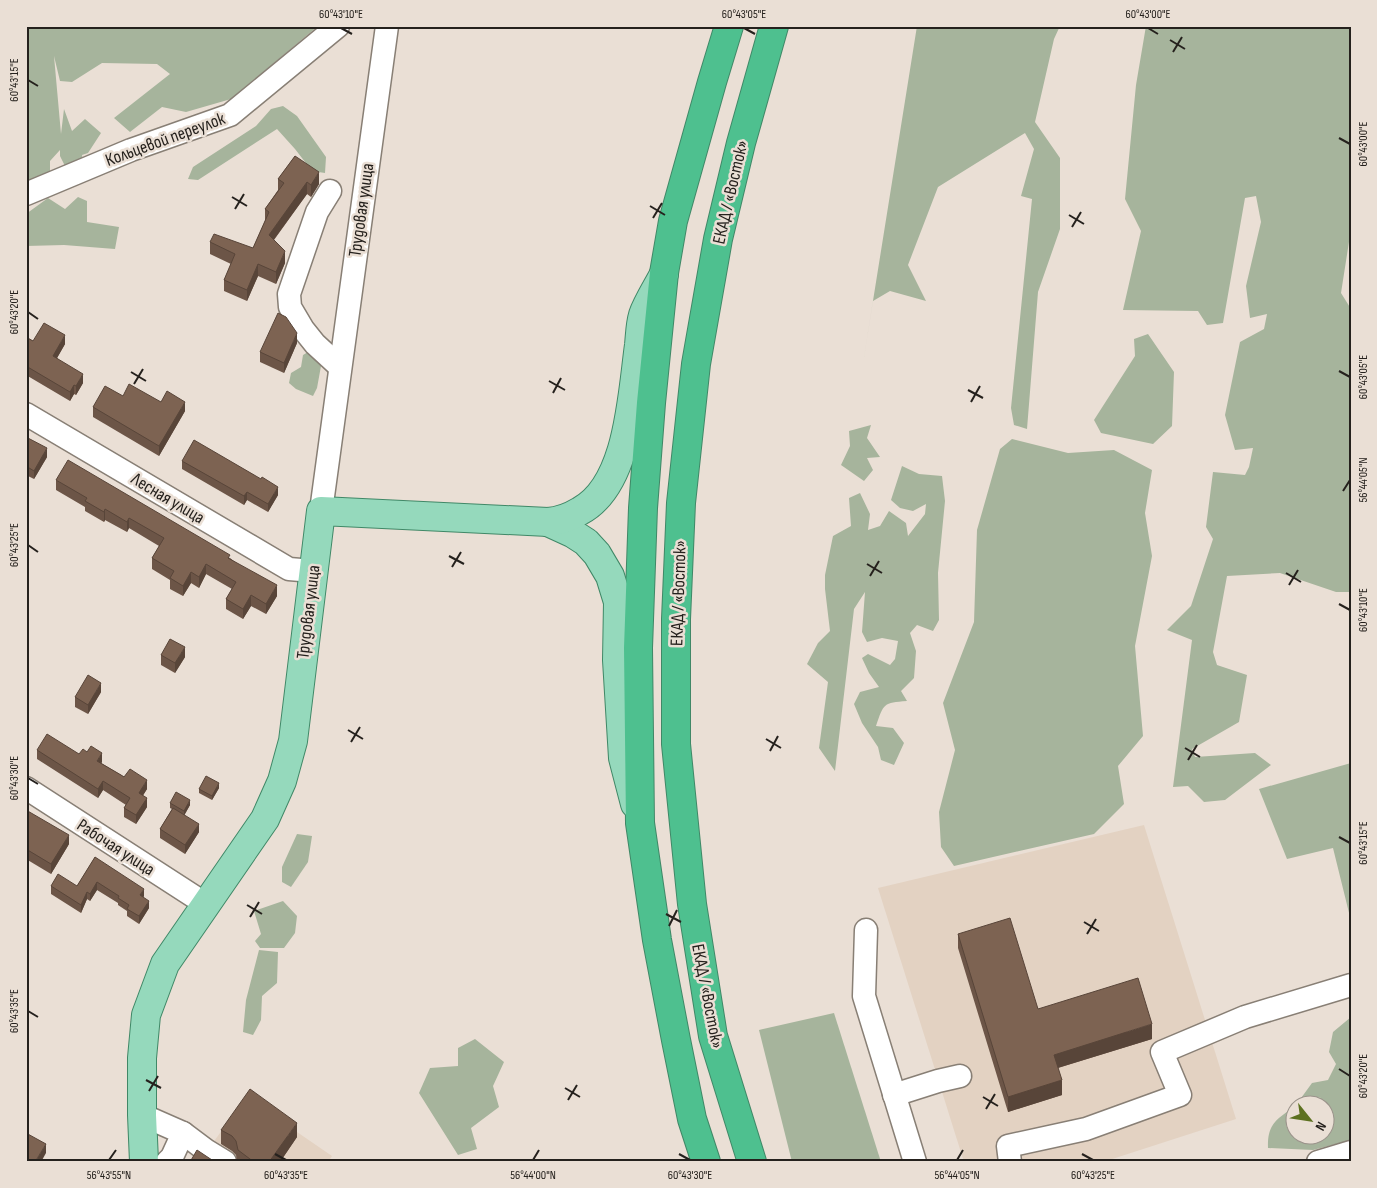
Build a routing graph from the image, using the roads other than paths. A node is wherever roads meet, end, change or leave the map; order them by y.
1 (338, 26) edge
2 (386, 26) edge
3 (729, 26) edge
4 (774, 26) edge
5 (782, 26) edge
6 (763, 60) junction
7 (330, 191) dead end
8 (26, 194) edge
9 (664, 273) junction
10 (340, 367) junction
11 (26, 414) edge
12 (321, 511) junction
13 (548, 522) junction
14 (313, 571) junction
15 (26, 788) edge
16 (640, 823) junction
17 (207, 905) junction
18 (866, 930) dead end
19 (1351, 985) edge
20 (960, 1076) dead end
21 (894, 1095) junction
22 (142, 1115) junction
23 (183, 1133) junction
24 (1351, 1152) edge
25 (144, 1162) edge
26 (167, 1162) edge
27 (225, 1162) edge
28 (706, 1162) edge
29 (752, 1162) edge
30 (914, 1162) edge
31 (1010, 1162) edge
32 (1318, 1162) edge

1 - 8 street, Кольцевой переулок
2 - 10 street, Трудовая улица
3 - 9 highway
4 - 6 highway, ЕКАД / «Восток»
5 - 6 main road
6 - 29 highway, ЕКАД / «Восток»
7 - 10 street
9 - 13 main road
9 - 16 highway
10 - 12 street, Трудовая улица
11 - 14 street, Лесная улица
12 - 13 main road
12 - 14 main road, Трудовая улица
13 - 16 main road
14 - 17 main road, Трудовая улица
15 - 17 street, Рабочая улица
16 - 28 highway
17 - 22 main road, Трудовая улица
18 - 21 street
19 - 31 street
20 - 21 street
21 - 30 street
22 - 23 street
22 - 25 main road, Трудовая улица
23 - 26 street
23 - 27 street
24 - 32 street

